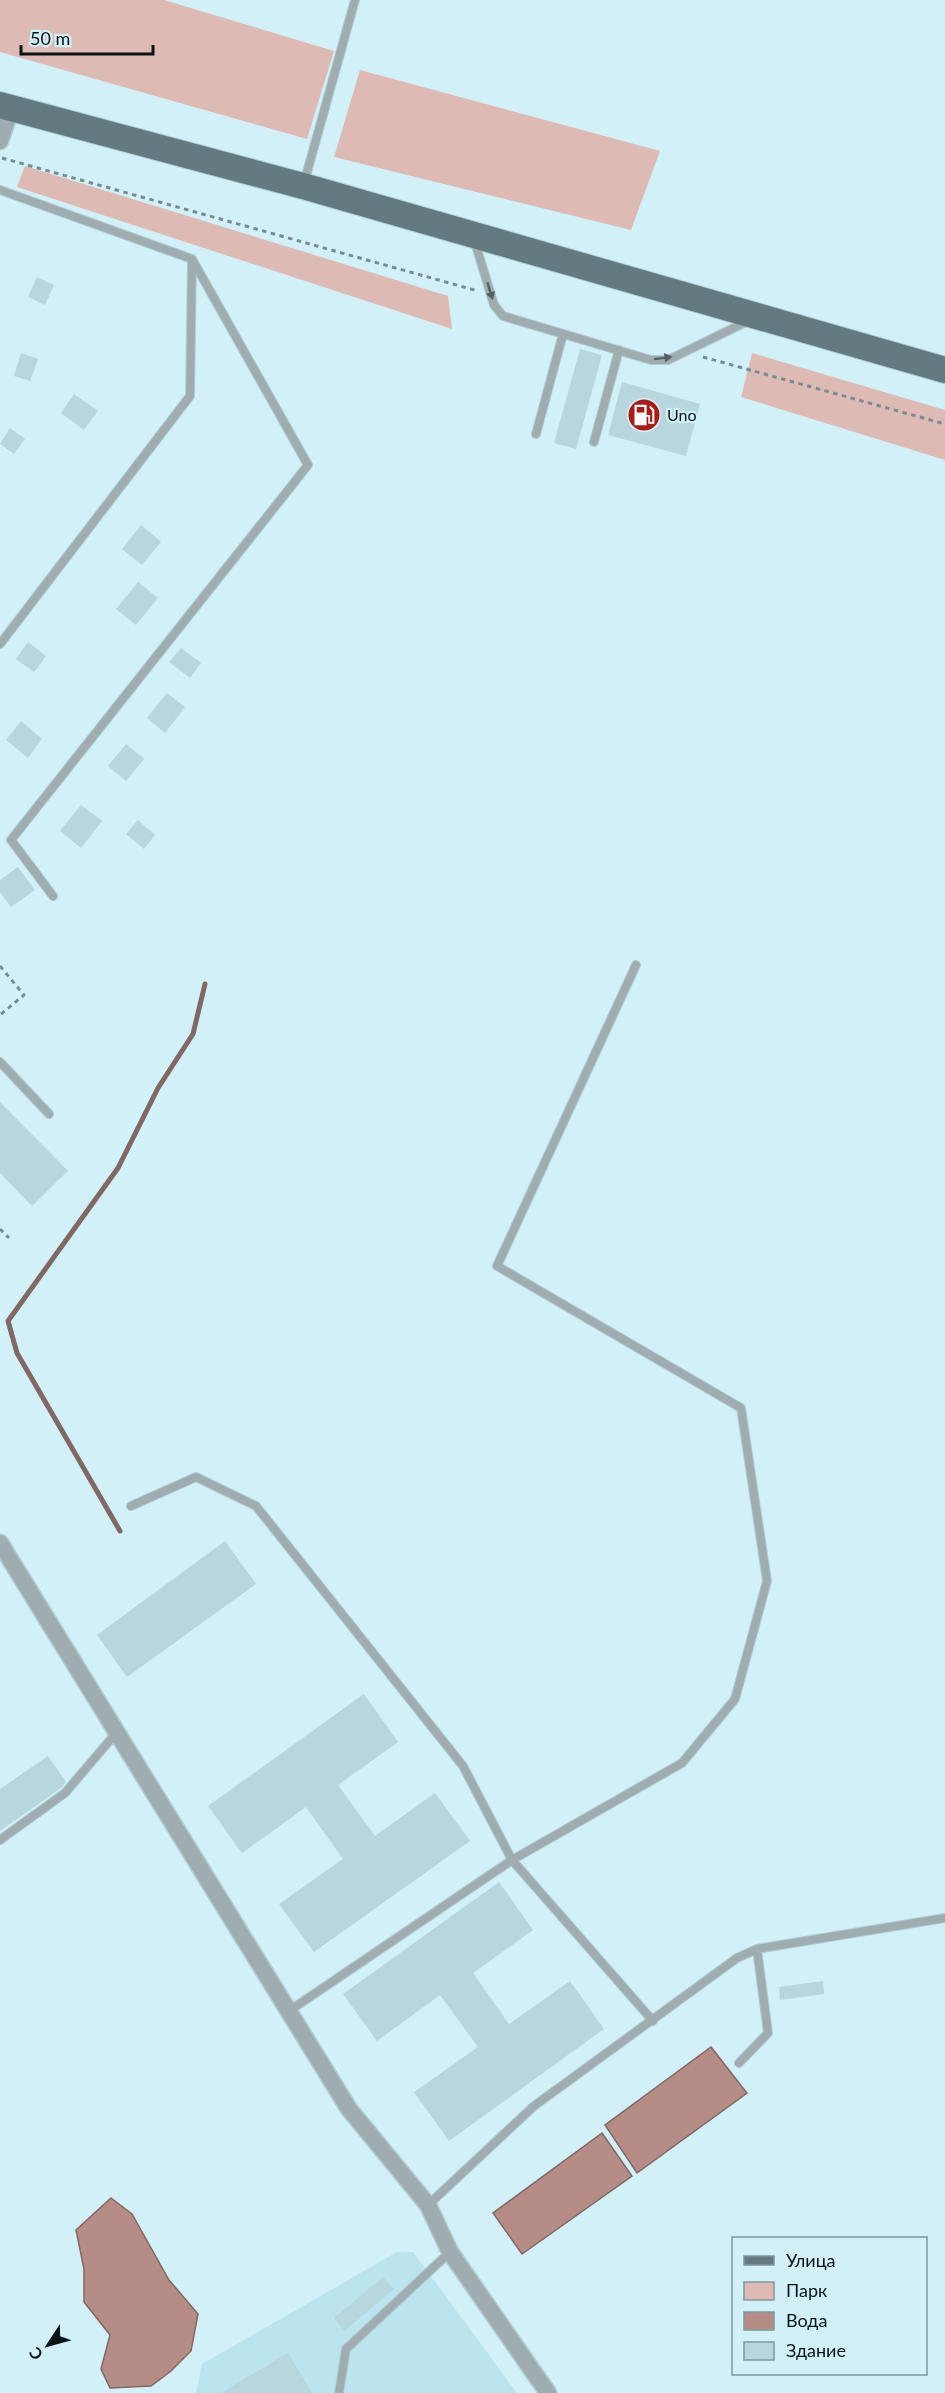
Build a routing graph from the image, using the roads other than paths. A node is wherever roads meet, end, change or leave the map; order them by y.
1 (355, 0) edge
2 (6, 106) edge
3 (0, 141) edge
4 (303, 186) junction
5 (0, 190) edge
6 (473, 235) junction
7 (192, 259) junction
8 (758, 316) junction
9 (563, 334) junction
10 (619, 350) junction
11 (945, 370) edge
12 (536, 434) dead end
13 (594, 442) dead end
14 (0, 644) edge
15 (53, 896) dead end
16 (636, 965) dead end
17 (0, 1062) edge
18 (49, 1114) dead end
19 (131, 1506) dead end
20 (0, 1543) edge
21 (117, 1732) junction
22 (0, 1840) edge
23 (512, 1860) junction
24 (945, 1918) edge
25 (757, 1949) junction
26 (289, 2012) junction
27 (653, 2021) junction
28 (739, 2063) dead end
29 (428, 2205) junction
30 (450, 2252) junction
31 (339, 2393) edge
32 (548, 2393) edge

1 - 4 lane
2 - 3 street
2 - 4 main road
4 - 6 main road
5 - 7 lane
6 - 8 main road
6 -> 9 lane
7 - 14 lane
7 - 15 lane
10 -> 8 lane
8 - 11 main road
9 - 10 lane
9 - 12 lane
10 - 13 lane
16 - 23 lane
17 - 18 lane
19 - 23 lane
20 - 21 street
21 - 22 lane
21 - 26 street
23 - 26 lane
23 - 27 lane
24 - 25 lane
25 - 27 lane
25 - 28 lane
26 - 29 street
27 - 29 lane
29 - 30 street
30 - 31 lane
30 - 32 street

